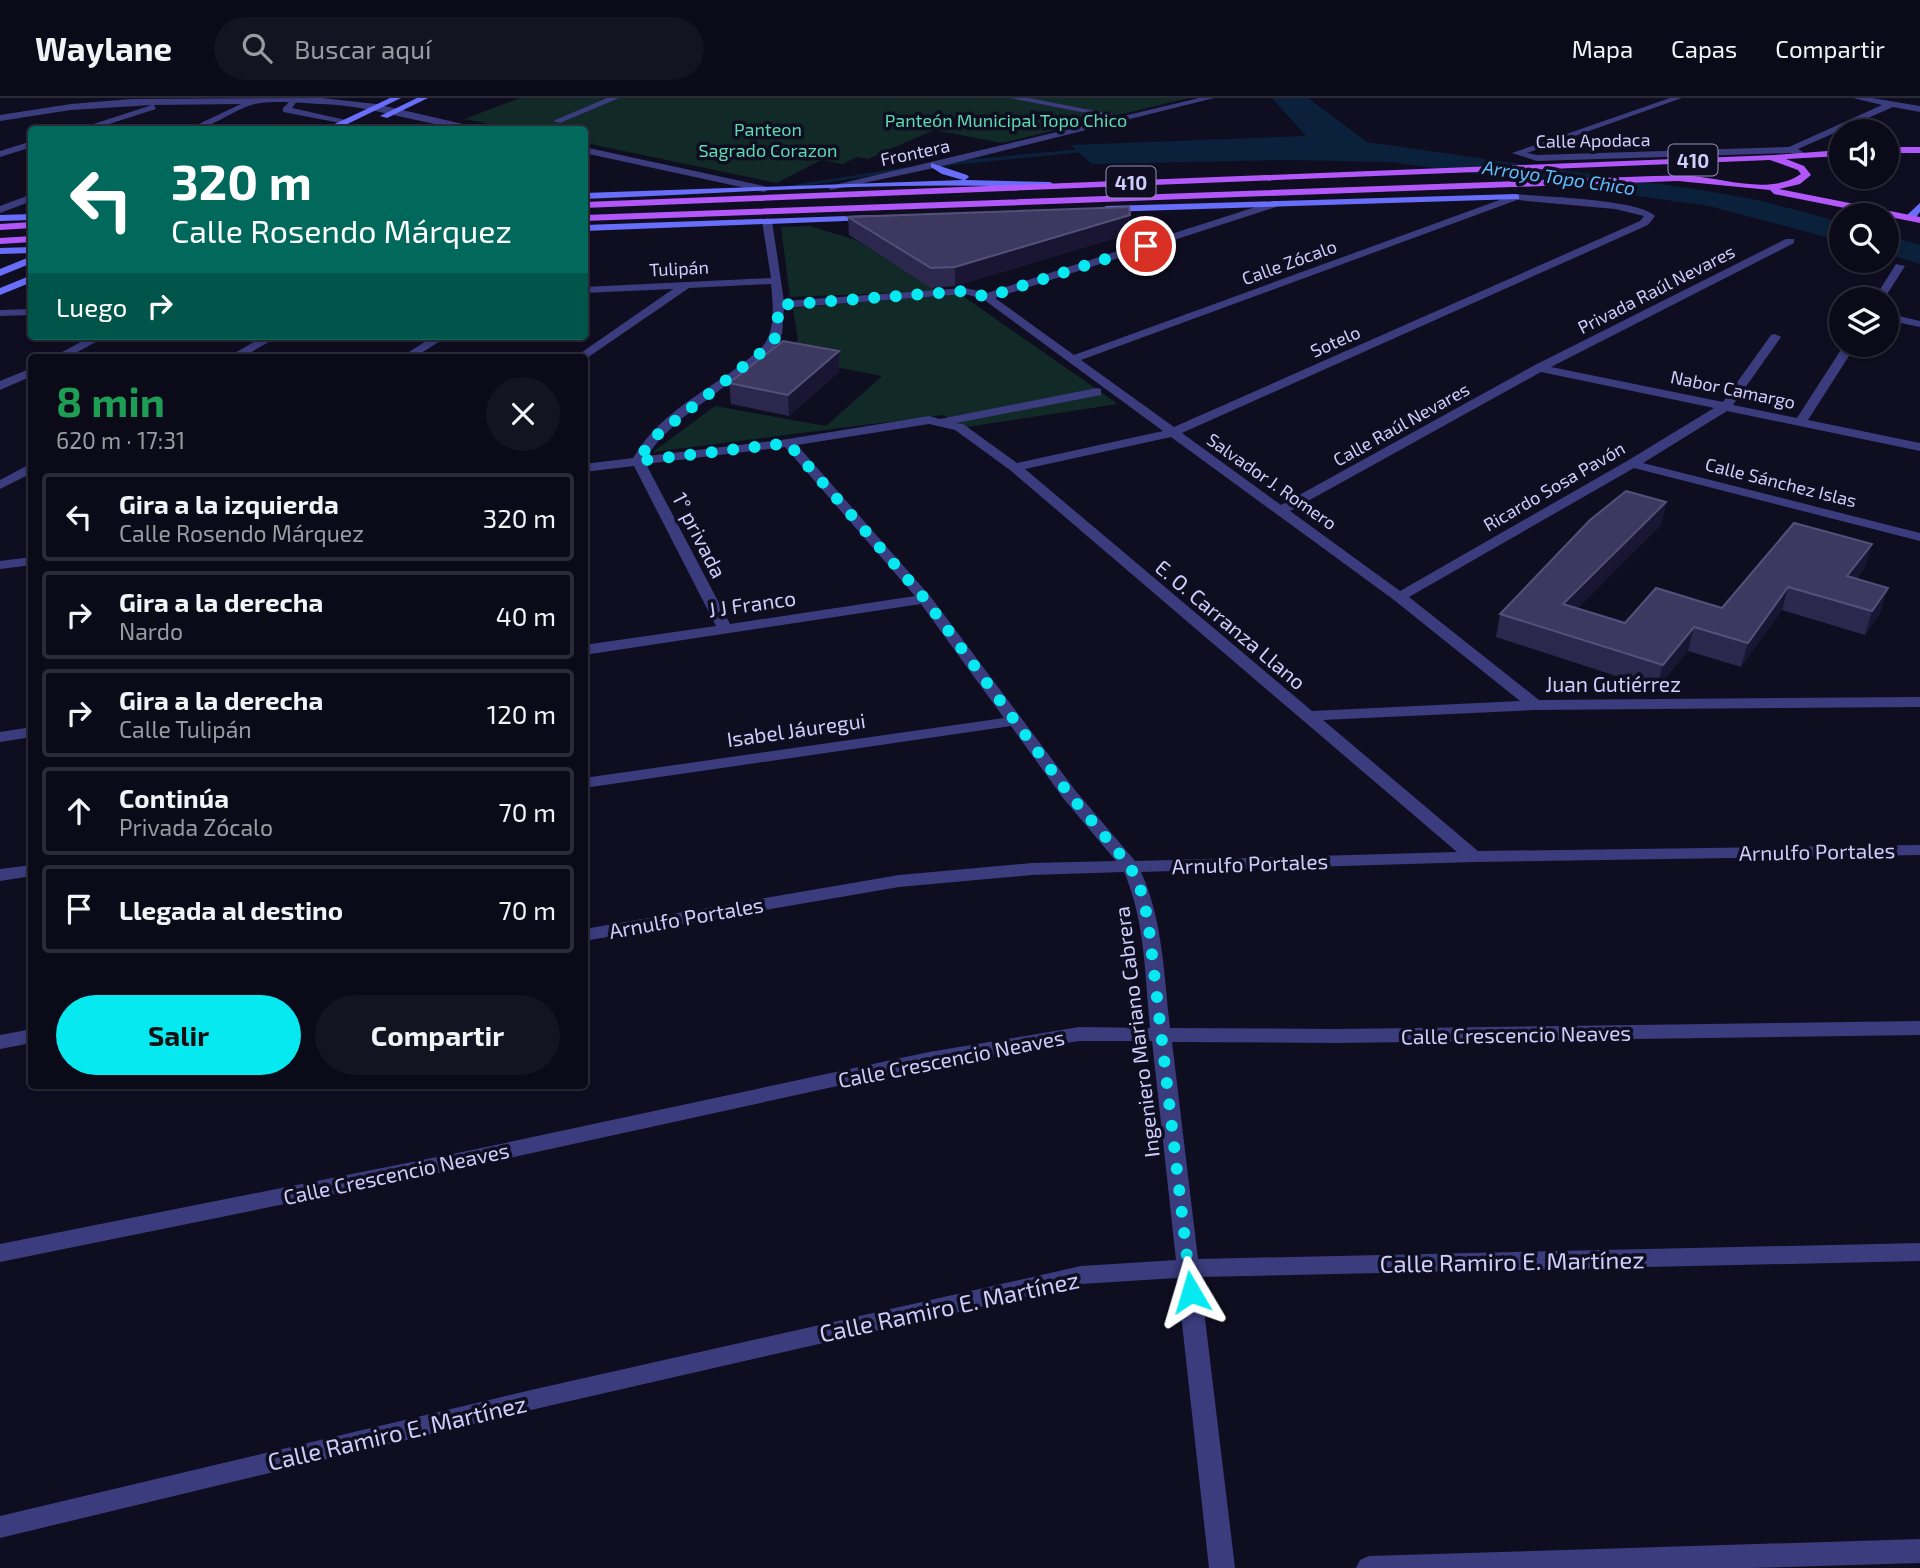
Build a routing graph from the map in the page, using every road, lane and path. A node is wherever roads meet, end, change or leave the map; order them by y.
1 (397, 98) edge
2 (424, 98) edge
3 (615, 98) edge
4 (1014, 98) edge
5 (1210, 98) edge
6 (1678, 98) edge
7 (1857, 98) edge
8 (177, 100) junction
9 (257, 100) junction
10 (323, 100) edge
11 (293, 101) junction
12 (1892, 104) junction
13 (376, 107) junction
14 (1920, 109) edge
15 (396, 111) junction
16 (0, 118) edge
17 (1127, 118) junction
18 (375, 120) dead end
19 (346, 121) junction
20 (557, 121) dead end
21 (92, 126) edge
22 (199, 126) edge
23 (335, 126) edge
24 (466, 126) edge
25 (28, 145) edge
26 (1793, 150) junction
27 (1899, 150) edge
28 (1920, 150) edge
29 (588, 151) edge
30 (0, 154) edge
31 (1829, 154) edge
32 (1804, 155) junction
33 (1771, 158) junction
34 (934, 165) junction
35 (992, 182) junction
36 (1049, 185) junction
37 (1747, 186) junction
38 (764, 189) junction
39 (830, 191) junction
40 (1515, 191) junction
41 (1244, 194) junction
42 (588, 196) edge
43 (28, 199) edge
44 (1278, 203) junction
45 (588, 205) edge
46 (1920, 206) edge
47 (1142, 208) junction
48 (0, 210) edge
49 (28, 217) edge
50 (0, 218) edge
51 (588, 218) edge
52 (1915, 219) edge
53 (767, 221) junction
54 (28, 225) edge
55 (0, 227) edge
56 (588, 228) edge
57 (28, 239) edge
58 (0, 241) edge
59 (1790, 241) dead end
60 (28, 250) edge
61 (0, 251) edge
62 (28, 261) edge
63 (1900, 266) dead end
64 (0, 273) edge
65 (28, 280) edge
66 (775, 281) junction
67 (685, 286) junction
68 (1887, 287) edge
69 (588, 290) edge
70 (0, 292) edge
71 (984, 296) junction
72 (779, 305) junction
73 (28, 312) edge
74 (0, 313) edge
75 (1899, 319) edge
76 (1920, 324) edge
77 (1775, 337) dead end
78 (93, 340) edge
79 (266, 340) edge
80 (435, 340) edge
81 (65, 354) edge
82 (240, 354) edge
83 (412, 354) edge
84 (585, 354) edge
85 (1842, 357) edge
86 (1073, 359) junction
87 (1539, 369) junction
88 (28, 373) edge
89 (0, 386) edge
90 (1097, 392) dead end
91 (1727, 405) junction
92 (1801, 421) junction
93 (942, 422) junction
94 (1171, 433) junction
95 (788, 443) junction
96 (1920, 447) edge
97 (638, 461) junction
98 (1632, 464) junction
99 (588, 467) edge
100 (1015, 467) junction
101 (28, 469) edge
102 (0, 485) edge
103 (1281, 510) junction
104 (1920, 537) edge
105 (28, 562) edge
106 (0, 565) edge
107 (1399, 597) junction
108 (925, 599) junction
109 (725, 628) junction
110 (588, 649) edge
111 (1920, 702) edge
112 (1535, 705) junction
113 (1306, 716) junction
114 (1015, 721) junction
115 (28, 734) edge
116 (0, 737) edge
117 (588, 782) edge
118 (1920, 850) edge
119 (1474, 857) junction
120 (1130, 866) junction
121 (28, 871) edge
122 (0, 875) edge
123 (588, 934) edge
124 (1920, 1028) edge
125 (1159, 1033) junction
126 (28, 1037) edge
127 (0, 1042) edge
128 (1920, 1252) edge
129 (0, 1253) edge
130 (1188, 1268) junction
131 (0, 1527) edge
132 (1920, 1551) edge
133 (1222, 1568) edge
134 (1369, 1568) edge

1 - 13 street
2 - 15 street
3 - 20 street
4 - 17 street
5 - 17 street, Frontera
6 - 26 street, Calle Apodaca
7 - 12 street
8 - 9 street
8 - 16 street
8 - 21 street
9 - 11 street
9 - 22 street
10 - 11 street
10 - 13 street
11 - 19 street
12 - 14 street
12 - 26 street
13 - 15 street
13 - 19 street
15 - 18 street
15 - 24 street
17 - 34 street, Frontera
19 - 23 street
25 - 30 street
26 - 32 street
27 - 28 main road
29 - 38 street
31 - 32 main road, 410
32 - 33 main road, 410
33 - 36 main road, 410
33 - 37 main road
34 - 35 street
34 - 39 street, Frontera
35 - 36 street
35 - 39 street
36 - 39 main road, 410
37 - 40 main road, 410
37 - 52 main road, 410
38 - 39 street
38 - 42 street
39 - 45 main road, 410
40 - 41 main road, 410
40 - 44 street
40 - 86 street, Calle Zócalo
40 - 94 street, Sotelo
41 - 47 main road
41 - 51 main road, 410
43 - 48 street
44 - 47 street
44 - 71 street
46 - 52 street
47 - 53 street
49 - 50 street
53 - 56 street
53 - 66 street
54 - 55 main road
57 - 58 main road
59 - 87 street, Privada Raúl Nevares
60 - 61 street
62 - 64 street
63 - 68 street
65 - 70 street
66 - 67 street, Tulipán
66 - 72 street
67 - 69 street, Tulipán
67 - 84 street
71 - 72 street
71 - 86 street, Salvador J. Romero
72 - 97 street
73 - 74 street
75 - 76 street
77 - 91 street
78 - 81 street
79 - 82 street
80 - 83 street
85 - 92 street
86 - 94 street, Salvador J. Romero
87 - 91 street, Nabor Camargo
87 - 103 street, Calle Raúl Nevares
88 - 89 street
90 - 93 street
91 - 92 street, Nabor Camargo
91 - 98 street, Ricardo Sosa Pavón
92 - 96 street, Nabor Camargo
93 - 95 street
93 - 100 street, E. O. Carranza Llano
94 - 100 street, Sotelo
94 - 103 street, Salvador J. Romero
95 - 97 street
95 - 108 street, Ingeniero Mariano Cabrera
97 - 99 street
97 - 109 street, 1° privada
98 - 104 street, Calle Sánchez Islas
98 - 107 street, Ricardo Sosa Pavón
100 - 113 street, E. O. Carranza Llano
101 - 102 street
103 - 107 street, Salvador J. Romero
105 - 106 street
107 - 112 street, Salvador J. Romero
108 - 109 street, J J Franco
108 - 114 street, Ingeniero Mariano Cabrera
109 - 110 street, J J Franco
111 - 112 street, Juan Gutiérrez
112 - 113 street, Juan Gutiérrez
113 - 119 street, E. O. Carranza Llano
114 - 117 street, Isabel Jáuregui
114 - 120 street, Ingeniero Mariano Cabrera
115 - 116 street
118 - 119 street, Arnulfo Portales
119 - 120 street, Arnulfo Portales
120 - 123 street, Arnulfo Portales
120 - 125 street, Ingeniero Mariano Cabrera
121 - 122 street
124 - 125 street, Calle Crescencio Neaves
125 - 129 street, Calle Crescencio Neaves
125 - 130 street, Ingeniero Mariano Cabrera
126 - 127 street
128 - 130 street, Calle Ramiro E. Martínez
130 - 131 street, Calle Ramiro E. Martínez
130 - 133 street, Ingeniero Mariano Cabrera
132 - 134 street

